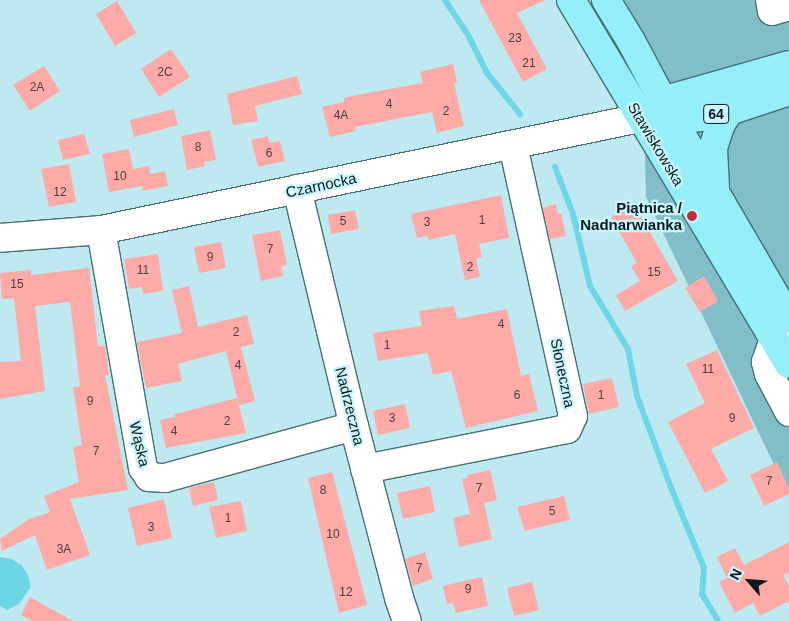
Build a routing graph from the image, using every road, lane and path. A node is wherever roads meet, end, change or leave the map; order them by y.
1 (571, 0) edge
2 (606, 0) edge
3 (770, 0) edge
4 (789, 6) edge
5 (789, 65) edge
6 (789, 91) edge
7 (668, 110) junction
8 (729, 111) junction
9 (640, 118) junction
10 (513, 145) junction
11 (297, 190) junction
12 (715, 191) junction
13 (101, 230) junction
14 (0, 238) edge
15 (789, 319) edge
16 (785, 348) edge
17 (789, 412) edge
18 (354, 426) junction
19 (366, 469) junction
20 (407, 621) edge

1 - 9 main road, Stawiskowska
2 - 7 main road, Stawiskowska
3 - 4 street
5 - 7 main road, 64
6 - 8 main road, 64
7 - 8 main road, 64
7 - 9 main road
7 - 12 main road, Stawiskowska
8 - 12 main road
9 - 10 street, Czarnocka
9 - 16 main road, Stawiskowska
10 - 11 street, Czarnocka
10 - 19 street, Słoneczna
11 - 13 street, Czarnocka
11 - 18 street, Nadrzeczna
12 - 15 main road, Stawiskowska
13 - 14 street, Czarnocka
13 - 18 street, Wąska
16 - 17 street
18 - 19 street, Nadrzeczna
19 - 20 street, Nadrzeczna

